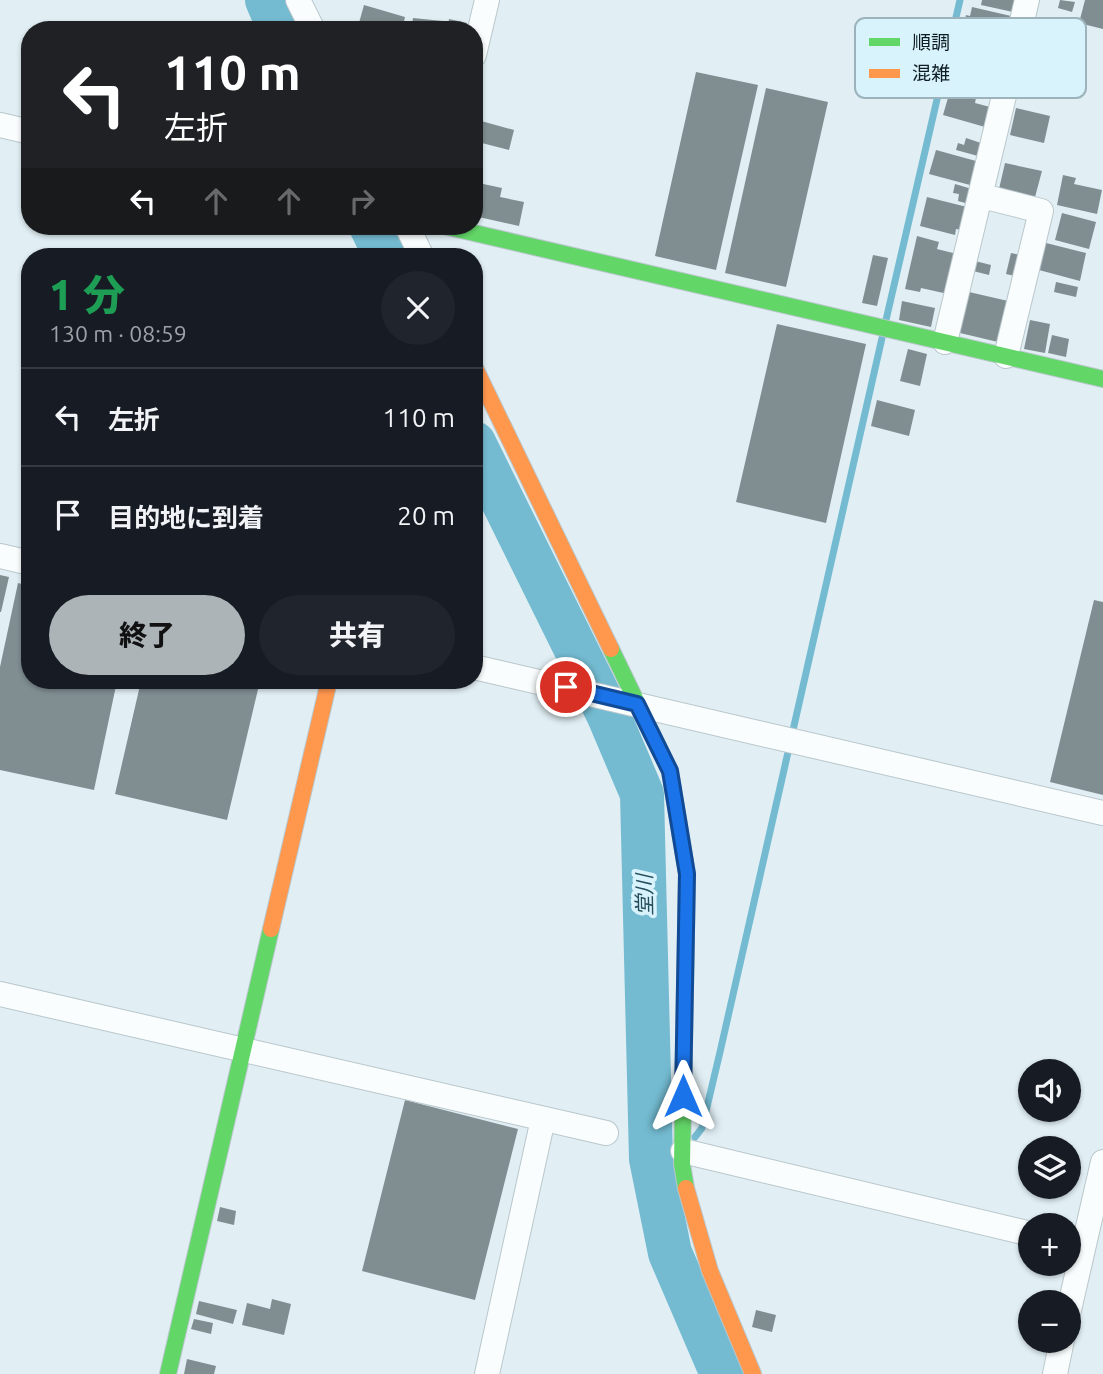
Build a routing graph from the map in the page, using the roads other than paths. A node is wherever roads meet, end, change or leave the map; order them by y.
1 (298, 0) edge
2 (487, 0) edge
3 (1027, 0) edge
4 (1023, 18) edge
5 (308, 21) edge
6 (482, 21) edge
7 (1004, 98) edge
8 (0, 125) edge
9 (21, 130) edge
10 (982, 196) junction
11 (483, 235) edge
12 (945, 342) junction
13 (1006, 356) junction
14 (1103, 379) edge
15 (483, 385) edge
16 (0, 556) edge
17 (21, 561) edge
18 (483, 669) edge
19 (327, 689) edge
20 (637, 704) junction
21 (1103, 813) edge
22 (0, 994) edge
23 (244, 1051) junction
24 (543, 1119) junction
25 (606, 1133) dead end
26 (683, 1151) junction
27 (1103, 1162) edge
28 (1018, 1231) edge
29 (1085, 1247) edge
30 (1074, 1290) edge
31 (1059, 1353) edge
32 (168, 1374) edge
33 (487, 1374) edge
34 (753, 1374) edge
35 (1055, 1374) edge

1 - 5 street
2 - 6 street
3 - 4 street
7 - 10 street
8 - 9 street
10 - 12 street
10 - 13 street
11 - 12 street
12 - 13 street
13 - 14 street
15 - 20 street
16 - 17 street
18 - 20 street
19 - 23 street
20 - 21 street
20 - 26 street
22 - 23 street
23 - 24 street
23 - 32 street
24 - 25 street
24 - 33 street
26 - 28 street
26 - 34 street
27 - 29 street
29 - 30 street
31 - 35 street

